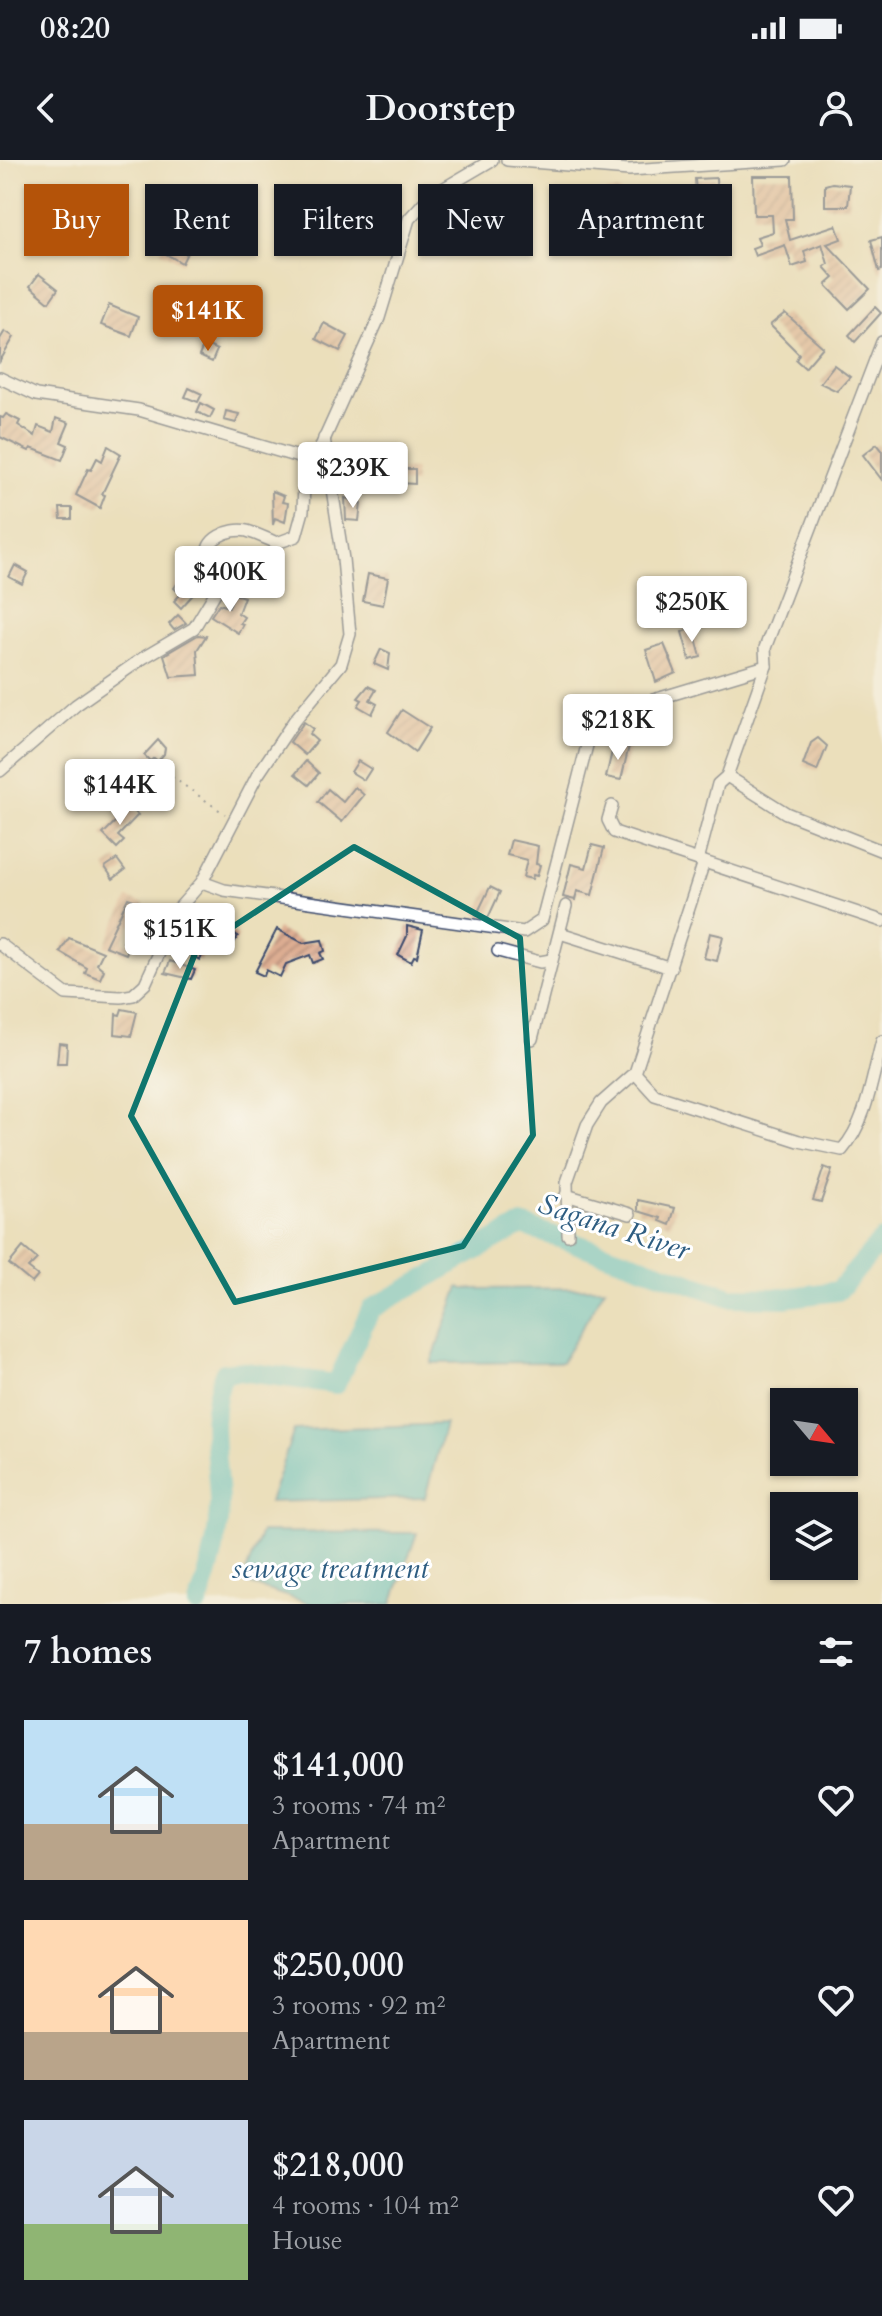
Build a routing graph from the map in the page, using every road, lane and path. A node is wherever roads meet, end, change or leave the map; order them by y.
1 (492, 160) edge
2 (507, 160) edge
3 (785, 160) edge
4 (882, 342) edge
5 (0, 378) edge
6 (324, 438) junction
7 (312, 461) junction
8 (766, 666) junction
9 (0, 771) edge
10 (727, 776) junction
11 (172, 777) dead end
12 (612, 806) dead end
13 (226, 835) junction
14 (882, 851) edge
15 (701, 861) junction
16 (202, 882) junction
17 (566, 906) dead end
18 (882, 921) edge
19 (560, 933) junction
20 (0, 944) edge
21 (498, 951) dead end
22 (551, 960) junction
23 (671, 968) junction
24 (532, 1039) dead end
25 (882, 1041) edge
26 (635, 1073) junction
27 (566, 1195) junction
28 (630, 1214) dead end
29 (568, 1235) dead end

1 - 6 street
2 - 3 street
4 - 8 street
5 - 7 street
6 - 7 street
6 - 13 street
7 - 9 street
8 - 10 street
8 - 16 street
10 - 14 street
10 - 15 street
11 - 13 path
12 - 15 street
13 - 16 street
15 - 18 street
15 - 23 street
16 - 20 street
17 - 19 street
19 - 22 street
19 - 23 street
21 - 22 street
22 - 24 street
23 - 26 street
25 - 26 street
26 - 27 street
27 - 28 street
27 - 29 street

